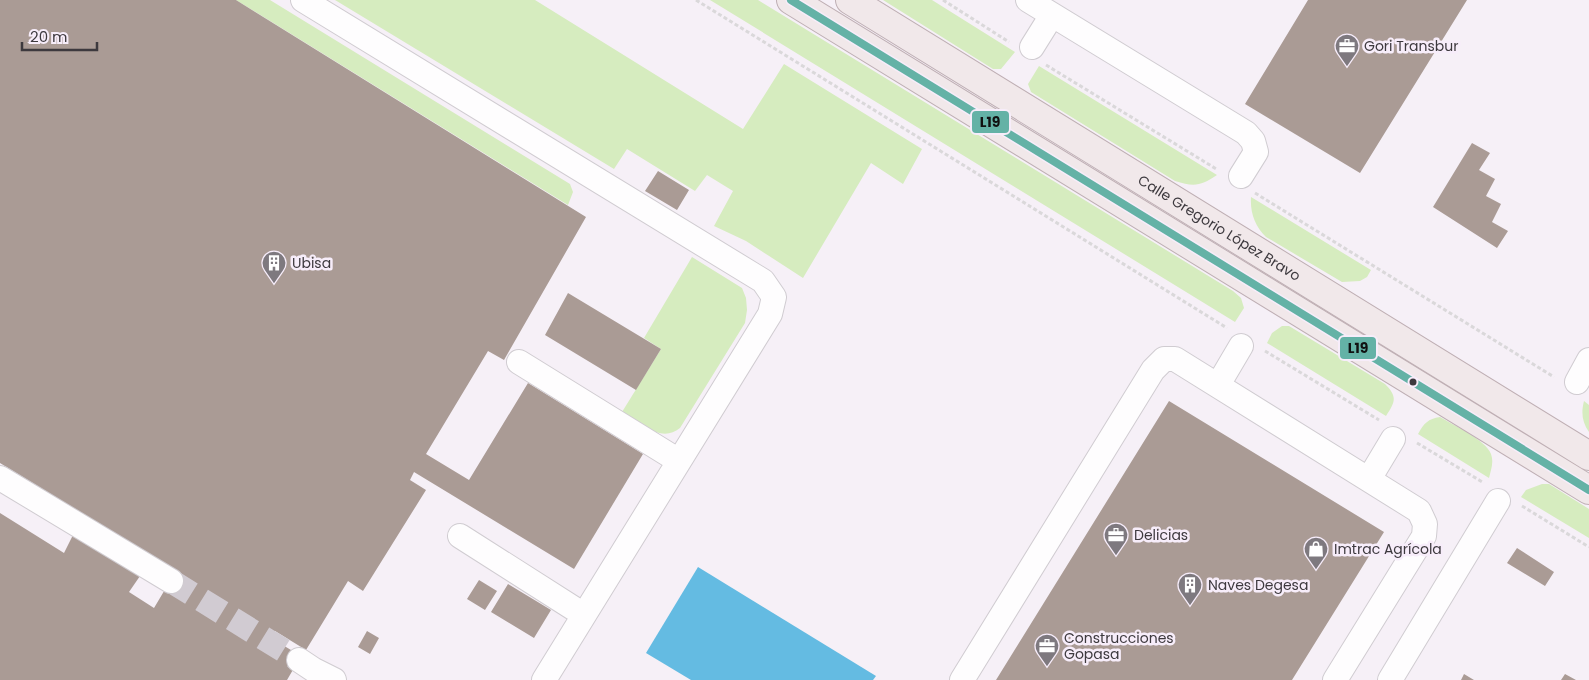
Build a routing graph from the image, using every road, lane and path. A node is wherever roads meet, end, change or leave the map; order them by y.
1 (303, 0) edge
2 (696, 0) edge
3 (791, 0) edge
4 (850, 0) edge
5 (943, 0) edge
6 (1028, 0) edge
7 (1052, 15) junction
8 (1030, 52) junction
9 (1238, 180) junction
10 (1244, 341) junction
11 (1589, 360) edge
12 (519, 362) dead end
13 (1567, 380) joint
14 (1218, 385) junction
15 (1396, 433) junction
16 (1589, 456) edge
17 (679, 461) junction
18 (0, 478) edge
19 (1369, 479) junction
20 (1589, 490) edge
21 (1501, 496) junction
22 (460, 536) dead end
23 (1589, 547) edge
24 (171, 580) tunnel mouth
25 (584, 615) junction
26 (299, 660) tunnel mouth
27 (334, 680) edge
28 (544, 680) edge
29 (962, 680) edge
30 (1335, 680) edge
31 (1390, 680) edge

1 - 17 lane
2 - 10 path
3 - 20 main road, Calle Gregorio López Bravo
4 - 16 main road, Calle Gregorio López Bravo
5 - 8 path
6 - 7 lane
7 - 8 lane
7 - 9 lane
8 - 9 path
9 - 13 path
10 - 14 lane
10 - 15 path
11 - 13 lane
12 - 17 lane
14 - 19 lane
14 - 29 lane
15 - 19 lane
15 - 21 path
17 - 25 lane
18 - 24 lane
19 - 30 lane
21 - 23 path
21 - 31 lane
22 - 25 lane
25 - 28 lane
26 - 27 lane

